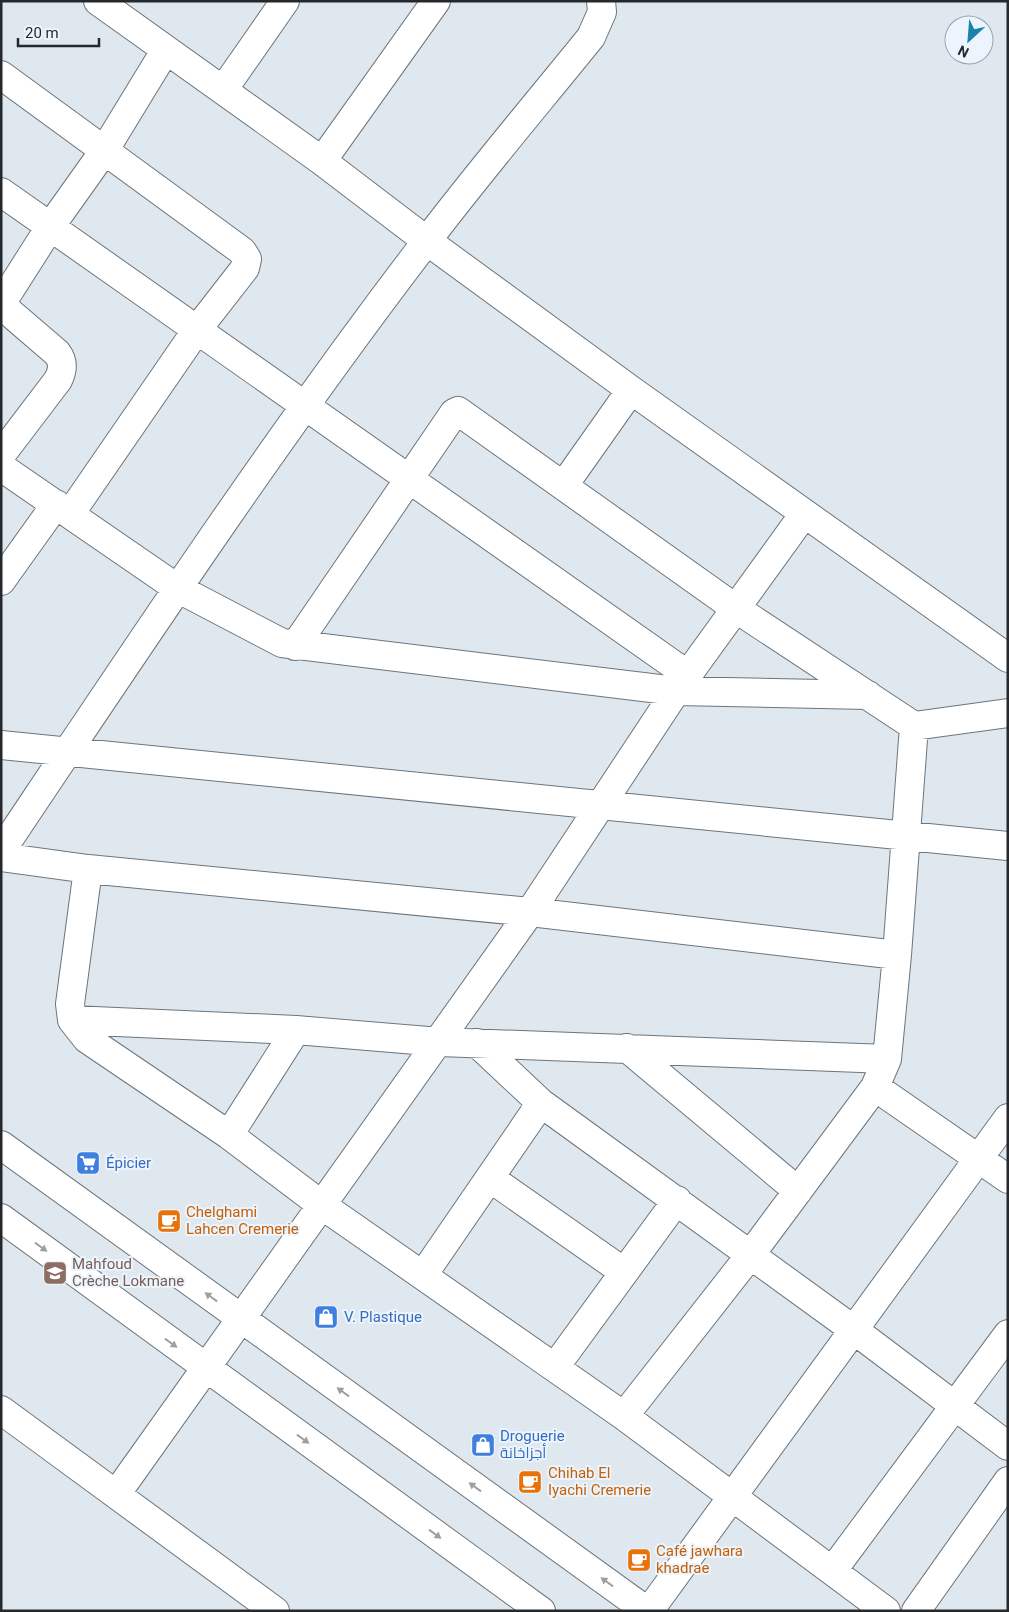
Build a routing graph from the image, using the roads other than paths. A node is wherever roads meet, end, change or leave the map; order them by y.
1 (285, 1) edge
2 (436, 1) edge
3 (601, 1) edge
4 (112, 5) edge
5 (165, 51) junction
6 (1, 75) edge
7 (223, 90) junction
8 (104, 151) junction
9 (322, 161) junction
10 (1, 192) edge
11 (50, 227) junction
12 (426, 241) junction
13 (1, 304) edge
14 (196, 331) junction
15 (631, 390) junction
16 (306, 406) junction
17 (1, 455) edge
18 (1, 467) edge
19 (410, 480) junction
20 (564, 486) junction
21 (63, 509) junction
22 (804, 514) junction
23 (1, 581) edge
24 (177, 588) junction
25 (735, 608) junction
26 (295, 646) junction
27 (1008, 658) edge
28 (682, 683) junction
29 (868, 695) junction
30 (1008, 713) edge
31 (914, 726) junction
32 (1, 744) edge
33 (69, 750) junction
34 (599, 804) junction
35 (906, 834) junction
36 (1008, 846) edge
37 (1, 851) edge
38 (1, 857) edge
39 (88, 868) junction
40 (530, 912) junction
41 (897, 955) junction
42 (72, 1020) junction
43 (296, 1030) junction
44 (440, 1042) junction
45 (477, 1043) junction
46 (627, 1048) junction
47 (887, 1059) junction
48 (875, 1087) junction
49 (542, 1103) junction
50 (1008, 1118) edge
51 (230, 1135) junction
52 (1, 1145) edge
53 (979, 1157) junction
54 (490, 1178) junction
55 (1008, 1179) edge
56 (798, 1191) junction
57 (677, 1200) junction
58 (323, 1206) junction
59 (1, 1218) edge
60 (751, 1254) junction
61 (624, 1272) junction
62 (423, 1275) junction
63 (242, 1319) junction
64 (854, 1330) junction
65 (1007, 1335) edge
66 (554, 1367) junction
67 (206, 1369) junction
68 (953, 1406) junction
69 (1, 1410) edge
70 (624, 1416) junction
71 (1008, 1446) edge
72 (1008, 1481) edge
73 (117, 1493) junction
74 (733, 1498) junction
75 (833, 1570) junction
76 (275, 1611) edge
77 (542, 1611) edge
78 (648, 1611) edge
79 (886, 1611) edge
80 (916, 1611) edge

1 - 7 street
2 - 9 street
3 - 12 street
4 - 5 street
5 - 7 street
5 - 8 street
6 - 8 street
7 - 9 street
8 - 11 street
8 - 14 street
9 - 12 street
10 - 11 street
11 - 13 street
11 - 14 street
12 - 15 street
12 - 16 street
13 - 17 street
14 - 16 street
14 - 21 street
15 - 20 street
15 - 22 street
16 - 19 street
16 - 24 street
18 - 21 street
19 - 20 street
19 - 26 street
19 - 28 street
20 - 25 street
21 - 23 street
21 - 24 street
22 - 25 street
22 - 27 street
24 - 26 street
24 - 33 street
25 - 28 street
25 - 29 street
26 - 28 street
28 - 29 street
28 - 34 street
29 - 31 street
30 - 31 street
31 - 35 street
32 - 33 street
33 - 34 street
33 - 37 street
34 - 35 street
34 - 40 street
35 - 36 street
35 - 41 street
38 - 39 street
39 - 40 street
39 - 42 street
40 - 41 street
40 - 44 street
41 - 47 street
42 - 43 street
42 - 51 street
43 - 44 street
43 - 51 street
44 - 45 street
44 - 58 street
45 - 46 street
45 - 49 street
46 - 47 street
46 - 56 street
47 - 48 street
48 - 53 street
48 - 56 street
49 - 54 street
49 - 57 street
50 - 53 street
51 - 58 street
63 -> 52 street
53 - 55 street
53 - 64 street
54 - 61 street
54 - 62 street
56 - 60 street
57 - 60 street
57 - 61 street
58 - 62 street
58 - 63 street
59 -> 67 street
60 - 64 street
60 - 70 street
61 - 66 street
62 - 66 street
63 - 67 street
78 -> 63 street
64 - 68 street
64 - 74 street
65 - 68 street
66 - 70 street
67 - 73 street
67 -> 77 street
68 - 71 street
68 - 75 street
69 - 73 street
70 - 74 street
72 - 80 street
73 - 76 street
74 - 75 street
74 - 78 street
75 - 79 street

